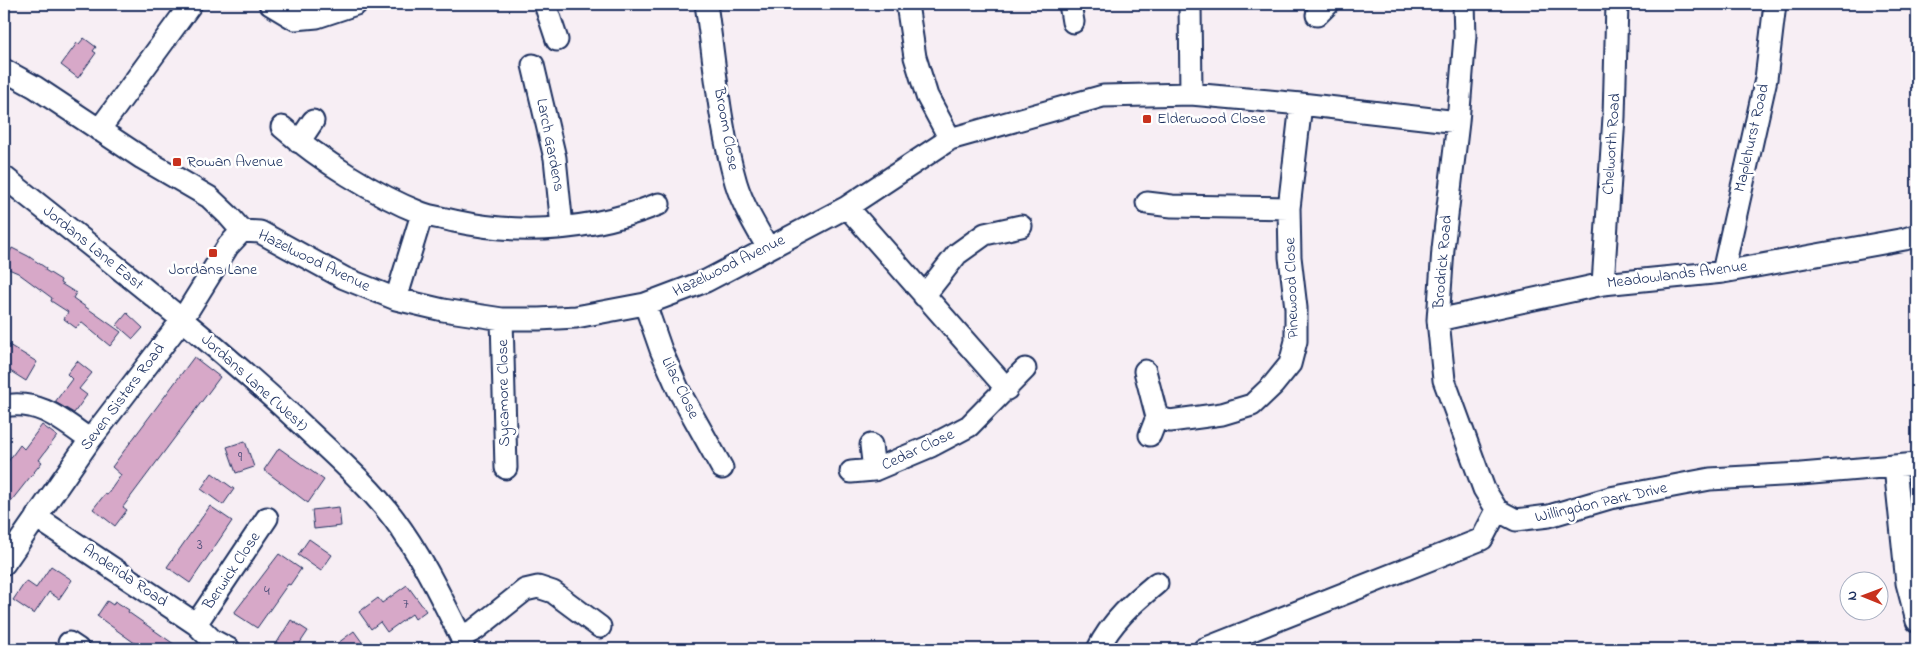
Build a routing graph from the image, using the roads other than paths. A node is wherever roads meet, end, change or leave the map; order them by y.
1 (191, 4) edge
2 (270, 4) edge
3 (356, 4) edge
4 (546, 4) edge
5 (706, 4) edge
6 (907, 4) edge
7 (1190, 4) edge
8 (1464, 4) edge
9 (1617, 4) edge
10 (1775, 4) edge
11 (557, 40) dead end
12 (533, 65) dead end
13 (4, 70) edge
14 (1191, 94) junction
15 (1301, 104) junction
16 (313, 121) dead end
17 (1458, 122) junction
18 (282, 127) dead end
19 (99, 130) junction
20 (950, 139) junction
21 (299, 142) junction
22 (4, 176) edge
23 (1147, 202) dead end
24 (659, 204) dead end
25 (847, 207) junction
26 (1289, 208) junction
27 (422, 214) junction
28 (562, 226) junction
29 (1021, 226) dead end
30 (242, 231) junction
31 (1917, 235) edge
32 (768, 248) junction
33 (1723, 272) junction
34 (1603, 284) junction
35 (924, 296) junction
36 (396, 299) junction
37 (645, 304) junction
38 (502, 319) junction
39 (182, 320) junction
40 (1438, 320) junction
41 (1025, 369) dead end
42 (1144, 371) dead end
43 (1007, 389) junction
44 (4, 406) edge
45 (90, 440) junction
46 (872, 445) dead end
47 (1917, 464) edge
48 (1895, 467) junction
49 (506, 468) dead end
50 (722, 468) dead end
51 (874, 470) junction
52 (851, 472) dead end
53 (1497, 510) junction
54 (36, 517) junction
55 (267, 518) dead end
56 (4, 564) edge
57 (1157, 583) dead end
58 (1917, 621) edge
59 (196, 624) junction
60 (600, 627) dead end
61 (462, 643) edge
62 (216, 646) edge
63 (1098, 649) edge
64 (1204, 649) edge

1 - 19 street
2 - 3 street
4 - 11 street
5 - 32 street, Broom Close
6 - 20 street
7 - 14 street
8 - 17 street, Brodrick Road
9 - 34 street, Chelworth Road
10 - 33 street, Maplehurst Road
12 - 28 street, Larch Gardens
13 - 19 street, Hazelwood Avenue
14 - 15 street, Hazelwood Avenue
14 - 20 street, Hazelwood Avenue
15 - 17 street, Hazelwood Avenue
15 - 26 street, Pinewood Close
16 - 21 street
17 - 40 street, Brodrick Road
18 - 21 street
19 - 30 street, Hazelwood Avenue
20 - 25 street, Hazelwood Avenue
21 - 27 street
22 - 39 street, Jordans Lane East
23 - 26 street
24 - 28 street
25 - 32 street, Hazelwood Avenue
25 - 35 street
26 - 42 street, Pinewood Close
27 - 28 street
27 - 36 street
29 - 35 street
30 - 36 street, Hazelwood Avenue
30 - 39 street, Seven Sisters Road
31 - 33 street, Meadowlands Avenue
32 - 37 street, Hazelwood Avenue
33 - 34 street, Meadowlands Avenue
34 - 40 street, Meadowlands Avenue
35 - 43 street
36 - 38 street, Hazelwood Avenue
37 - 38 street, Hazelwood Avenue
37 - 50 street, Lilac Close
38 - 49 street, Sycamore Close
39 - 45 street, Seven Sisters Road
39 - 61 street, Jordans Lane (West)
40 - 53 street, Brodrick Road
41 - 43 street, Cedar Close
43 - 51 street, Cedar Close
44 - 45 street
45 - 54 street, Seven Sisters Road
46 - 51 street, Cedar Close
47 - 48 street, Willingdon Park Drive
48 - 53 street, Willingdon Park Drive
48 - 58 street
51 - 52 street, Cedar Close
53 - 64 street
54 - 56 street, Seven Sisters Road
54 - 59 street, Anderida Road
55 - 59 street, Berwick Close
57 - 63 street
59 - 62 street, Anderida Road
60 - 61 street

